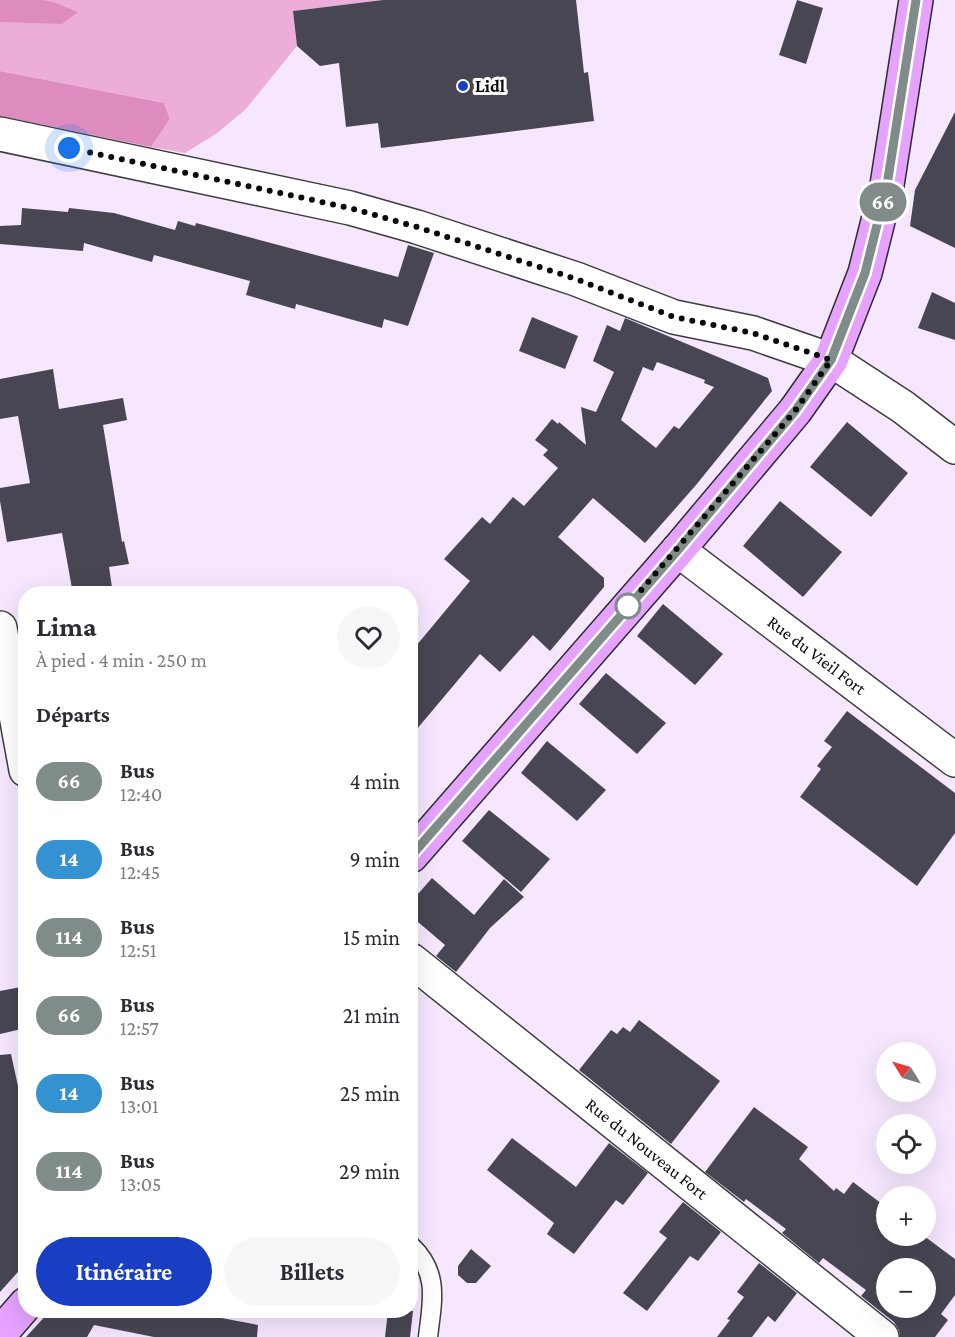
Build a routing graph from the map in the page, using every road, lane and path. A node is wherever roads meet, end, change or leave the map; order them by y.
1 (916, 0) edge
2 (0, 134) edge
3 (831, 360) junction
4 (955, 447) edge
5 (678, 550) junction
6 (0, 628) edge
7 (18, 726) edge
8 (955, 760) edge
9 (418, 848) edge
10 (418, 966) edge
11 (418, 1256) edge
12 (18, 1313) edge
13 (0, 1334) edge
14 (428, 1337) edge
15 (882, 1337) edge

1 - 3 main road
2 - 3 street
3 - 4 street
3 - 5 main road
5 - 8 street, Rue du Vieil Fort
5 - 9 main road
6 - 7 street
10 - 15 street, Rue du Nouveau Fort
11 - 14 lane
12 - 13 main road

